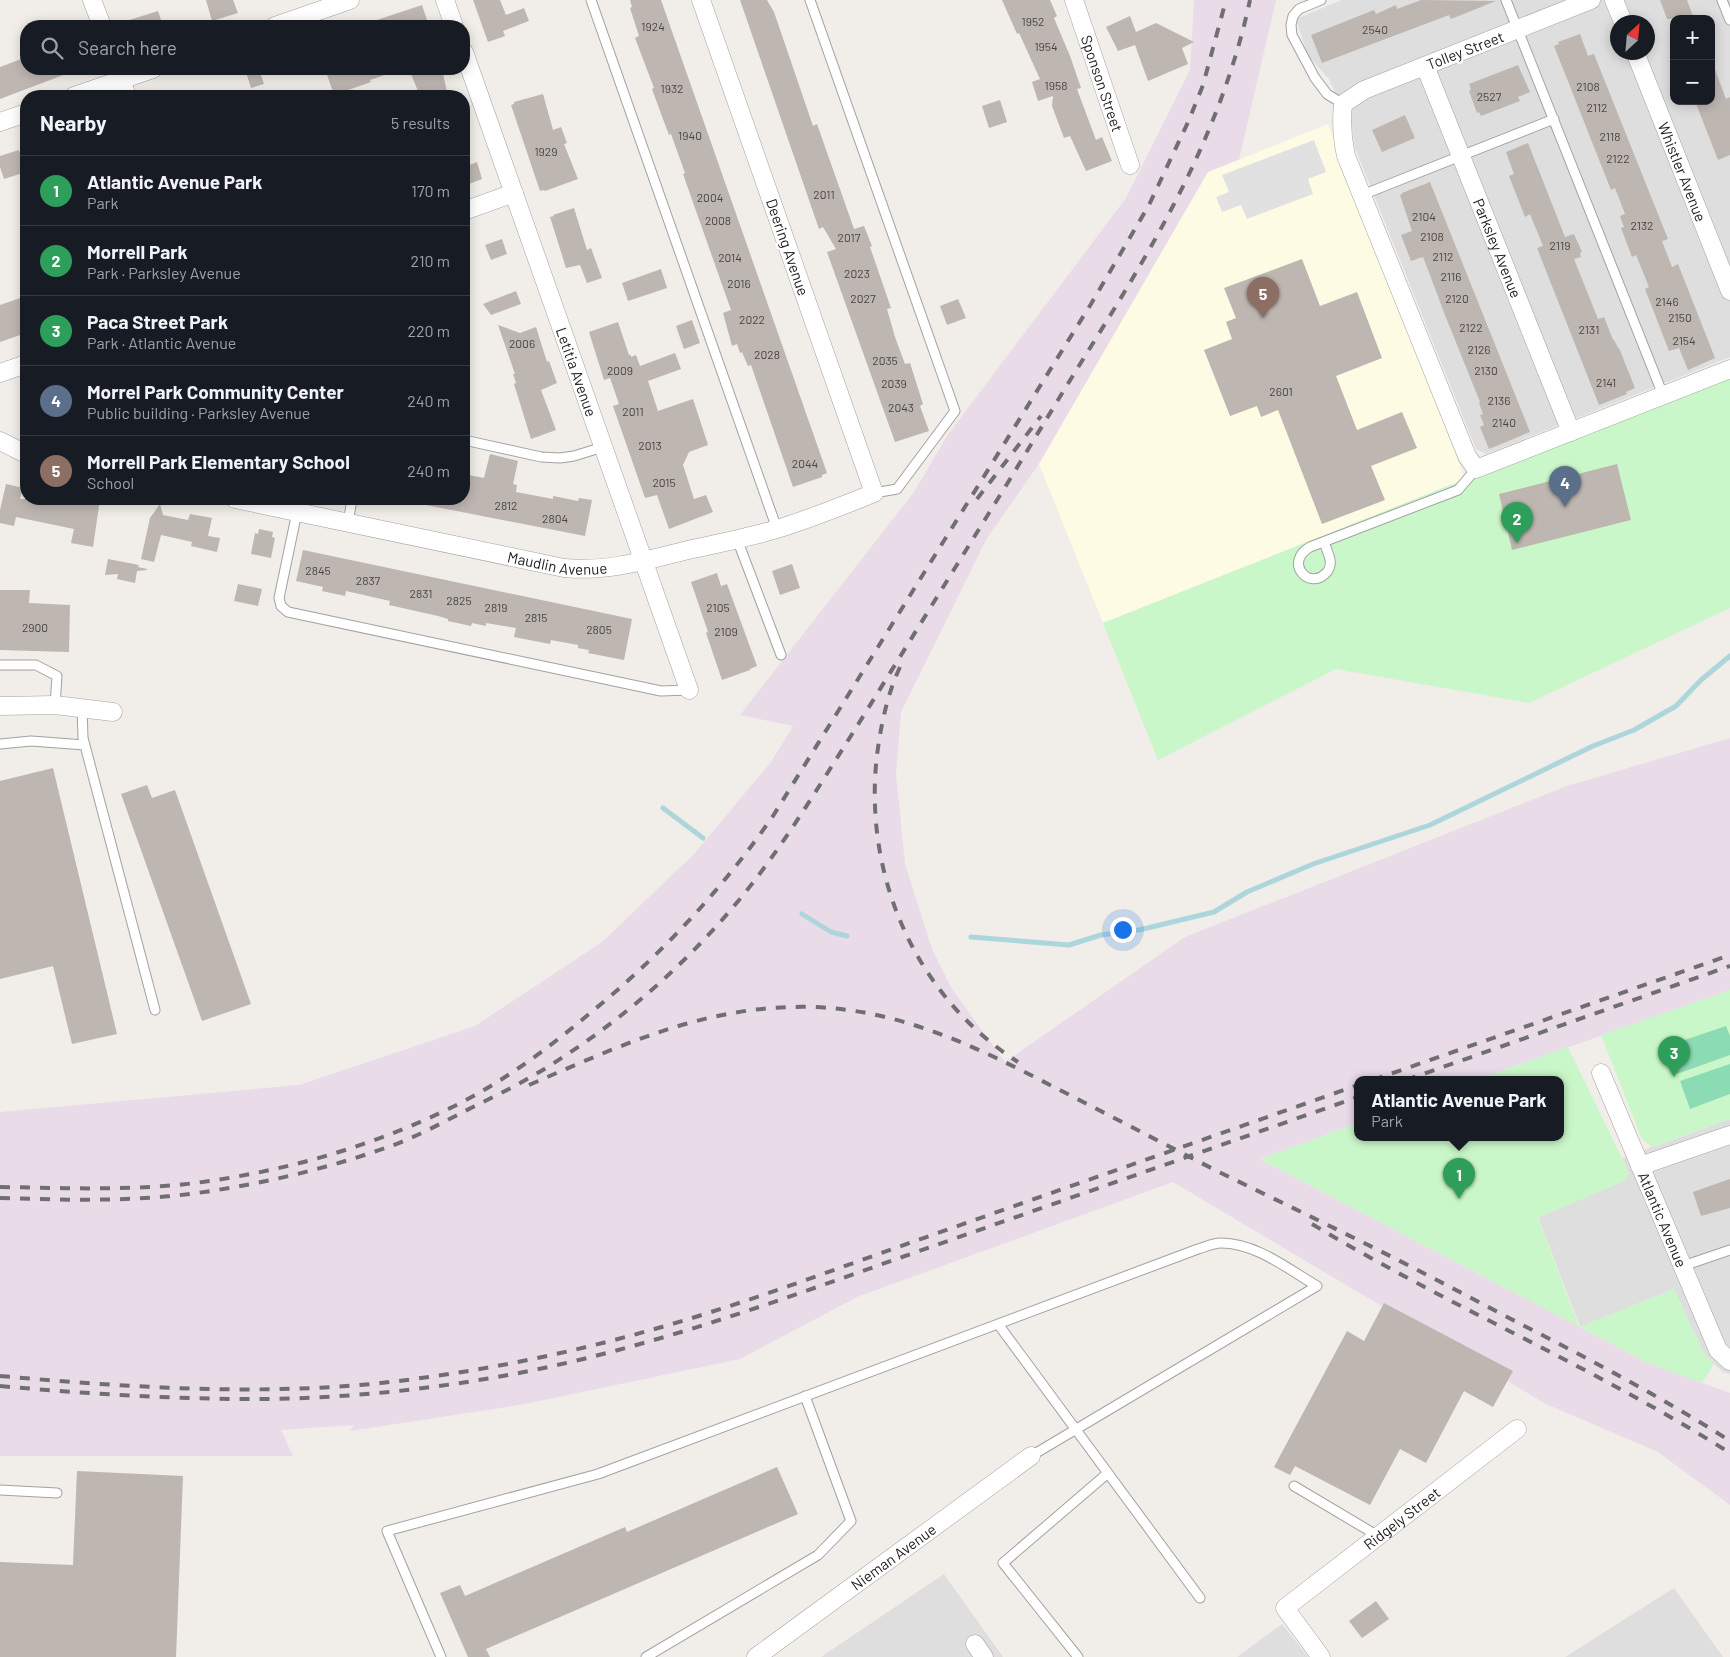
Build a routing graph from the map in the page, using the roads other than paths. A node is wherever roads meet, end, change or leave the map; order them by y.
1 (92, 0) edge
2 (350, 0) edge
3 (445, 0) edge
4 (591, 0) edge
5 (701, 0) edge
6 (810, 0) edge
7 (1074, 0) edge
8 (1321, 0) edge
9 (1506, 0) edge
10 (1591, 0) edge
11 (1614, 0) edge
12 (1722, 0) edge
13 (1620, 15) edge
14 (100, 20) edge
15 (292, 20) edge
16 (452, 20) edge
17 (1730, 20) edge
18 (1518, 29) junction
19 (1638, 60) edge
20 (1425, 66) junction
21 (470, 69) edge
22 (138, 75) edge
23 (121, 82) edge
24 (94, 90) edge
25 (1343, 104) junction
26 (20, 115) edge
27 (1554, 119) junction
28 (0, 122) edge
29 (1461, 156) junction
30 (1130, 165) dead end
31 (514, 193) junction
32 (1362, 195) junction
33 (470, 209) edge
34 (1730, 291) edge
35 (20, 366) edge
36 (1730, 369) edge
37 (0, 373) edge
38 (1664, 395) junction
39 (1570, 432) junction
40 (0, 441) edge
41 (470, 441) edge
42 (603, 447) junction
43 (20, 451) edge
44 (1476, 469) junction
45 (874, 493) junction
46 (277, 505) edge
47 (351, 505) edge
48 (297, 512) junction
49 (348, 523) junction
50 (777, 529) junction
51 (737, 539) junction
52 (1324, 542) dead end
53 (643, 561) junction
54 (781, 655) dead end
55 (0, 665) edge
56 (689, 690) joint
57 (55, 705) junction
58 (0, 706) edge
59 (82, 707) junction
60 (113, 712) dead end
61 (0, 744) edge
62 (85, 745) junction
63 (155, 1010) dead end
64 (1601, 1073) dead end
65 (1730, 1135) edge
66 (1640, 1166) junction
67 (1730, 1250) edge
68 (1683, 1266) junction
69 (998, 1324) junction
70 (1730, 1361) edge
71 (805, 1396) junction
72 (1076, 1429) junction
73 (1517, 1429) dead end
74 (1031, 1456) joint
75 (1108, 1473) junction
76 (1294, 1486) dead end
77 (0, 1490) edge
78 (58, 1493) dead end
79 (1378, 1536) junction
80 (1200, 1598) dead end
81 (441, 1657) edge
82 (646, 1657) edge
83 (756, 1657) edge
84 (1078, 1657) edge
85 (1321, 1657) edge

1 - 14 street
2 - 15 street
3 - 16 street
4 - 50 lane
5 - 45 street, Deering Avenue
6 - 45 lane
7 - 30 street, Sponson Street
8 - 25 lane
9 - 18 lane
10 - 18 street, Tolley Street
11 - 13 street
12 - 17 lane
18 - 20 street, Tolley Street
18 - 27 lane
19 - 34 street, Whistler Avenue
20 - 25 street, Tolley Street
20 - 29 street, Parksley Avenue
21 - 31 street, Letitia Avenue
22 - 23 street
23 - 24 street
25 - 32 street
26 - 28 street
27 - 29 lane
27 - 38 lane
29 - 32 lane
29 - 39 street, Parksley Avenue
31 - 33 street
31 - 42 street, Letitia Avenue
32 - 44 street
35 - 37 street
36 - 38 street
38 - 39 street
39 - 44 street
40 - 43 street
41 - 42 lane
42 - 53 street, Letitia Avenue
44 - 52 lane
45 - 50 street, Maudlin Avenue
46 - 48 street, Maudlin Avenue
47 - 49 lane
48 - 49 street, Maudlin Avenue
48 - 56 lane
49 - 53 street, Maudlin Avenue
50 - 51 street, Maudlin Avenue
51 - 53 street, Maudlin Avenue
51 - 54 lane
53 - 56 street, Letitia Avenue
55 - 57 lane
57 - 58 street
57 - 59 street
59 - 60 street
59 - 62 lane
61 - 62 lane
62 - 63 lane
64 - 66 street, Atlantic Avenue
65 - 66 street
66 - 68 street, Atlantic Avenue
67 - 68 lane
68 - 70 street, Atlantic Avenue
69 - 71 lane
69 - 72 lane
69 - 72 lane
71 - 81 lane
71 - 82 lane
72 - 74 lane
72 - 75 lane
73 - 79 street, Ridgely Street
74 - 83 street, Nieman Avenue
75 - 80 lane
75 - 84 lane
76 - 79 lane
77 - 78 lane
79 - 85 street, Ridgely Street

